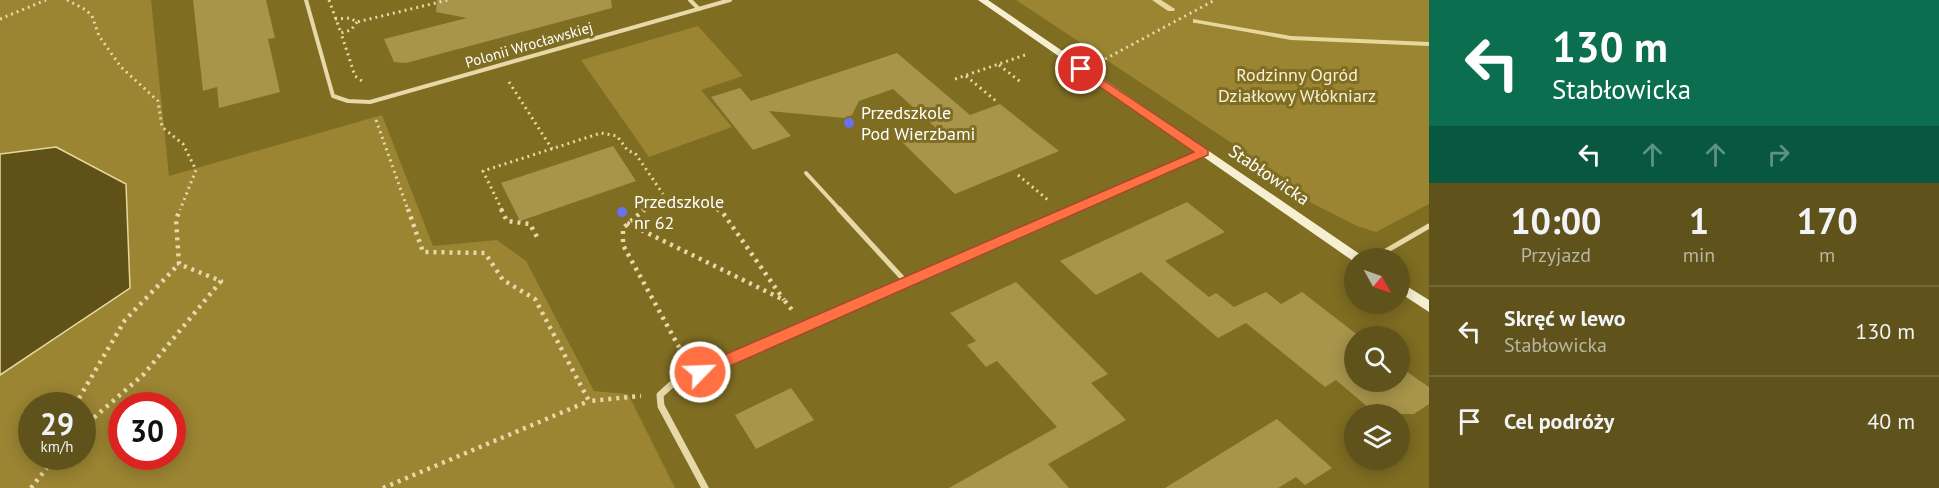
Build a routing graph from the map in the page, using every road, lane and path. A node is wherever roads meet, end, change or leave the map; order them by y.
1 (46, 0) edge
2 (67, 0) edge
3 (306, 0) edge
4 (329, 0) edge
5 (448, 0) edge
6 (690, 0) edge
7 (730, 0) edge
8 (982, 0) edge
9 (1215, 0) edge
10 (699, 9) junction
11 (0, 19) edge
12 (336, 19) junction
13 (357, 22) junction
14 (341, 33) junction
15 (1028, 54) dead end
16 (998, 64) junction
17 (1081, 69) junction
18 (966, 75) junction
19 (507, 79) dead end
20 (954, 79) dead end
21 (368, 82) dead end
22 (1022, 83) dead end
23 (996, 101) dead end
24 (370, 102) junction
25 (552, 149) junction
26 (1204, 152) junction
27 (806, 173) dead end
28 (1018, 175) dead end
29 (663, 194) dead end
30 (1051, 202) dead end
31 (627, 223) junction
32 (1429, 226) edge
33 (537, 237) dead end
34 (1391, 248) edge
35 (1344, 249) edge
36 (179, 264) junction
37 (906, 282) junction
38 (1410, 294) edge
39 (784, 300) junction
40 (1429, 307) edge
41 (793, 312) dead end
42 (685, 358) dead end
43 (81, 392) edge
44 (660, 395) junction
45 (589, 401) junction
46 (96, 416) edge
47 (45, 470) edge
48 (31, 488) edge
49 (383, 488) edge
50 (705, 488) edge

1 - 11 path
2 - 36 path
3 - 24 lane, Polonii Wrocławskiej
4 - 12 path
5 - 13 path
6 - 10 lane
7 - 10 lane, Polonii Wrocławskiej
8 - 17 street, Stabłowicka
9 - 17 path
10 - 24 lane, Polonii Wrocławskiej
12 - 13 path
12 - 14 path
13 - 14 path
14 - 21 path
15 - 16 path
16 - 18 path
16 - 22 path
17 - 26 street, Stabłowicka
18 - 20 path
18 - 23 path
19 - 25 path
24 - 45 path
25 - 29 path
25 - 33 path
26 - 35 street, Stabłowicka
26 - 37 street
27 - 37 lane
28 - 30 path
31 - 39 path
31 - 39 path
31 - 42 path
32 - 34 lane
36 - 43 path
36 - 46 path
37 - 44 street
38 - 40 street
39 - 41 path
44 - 45 path
44 - 50 street
45 - 49 path
47 - 48 path

